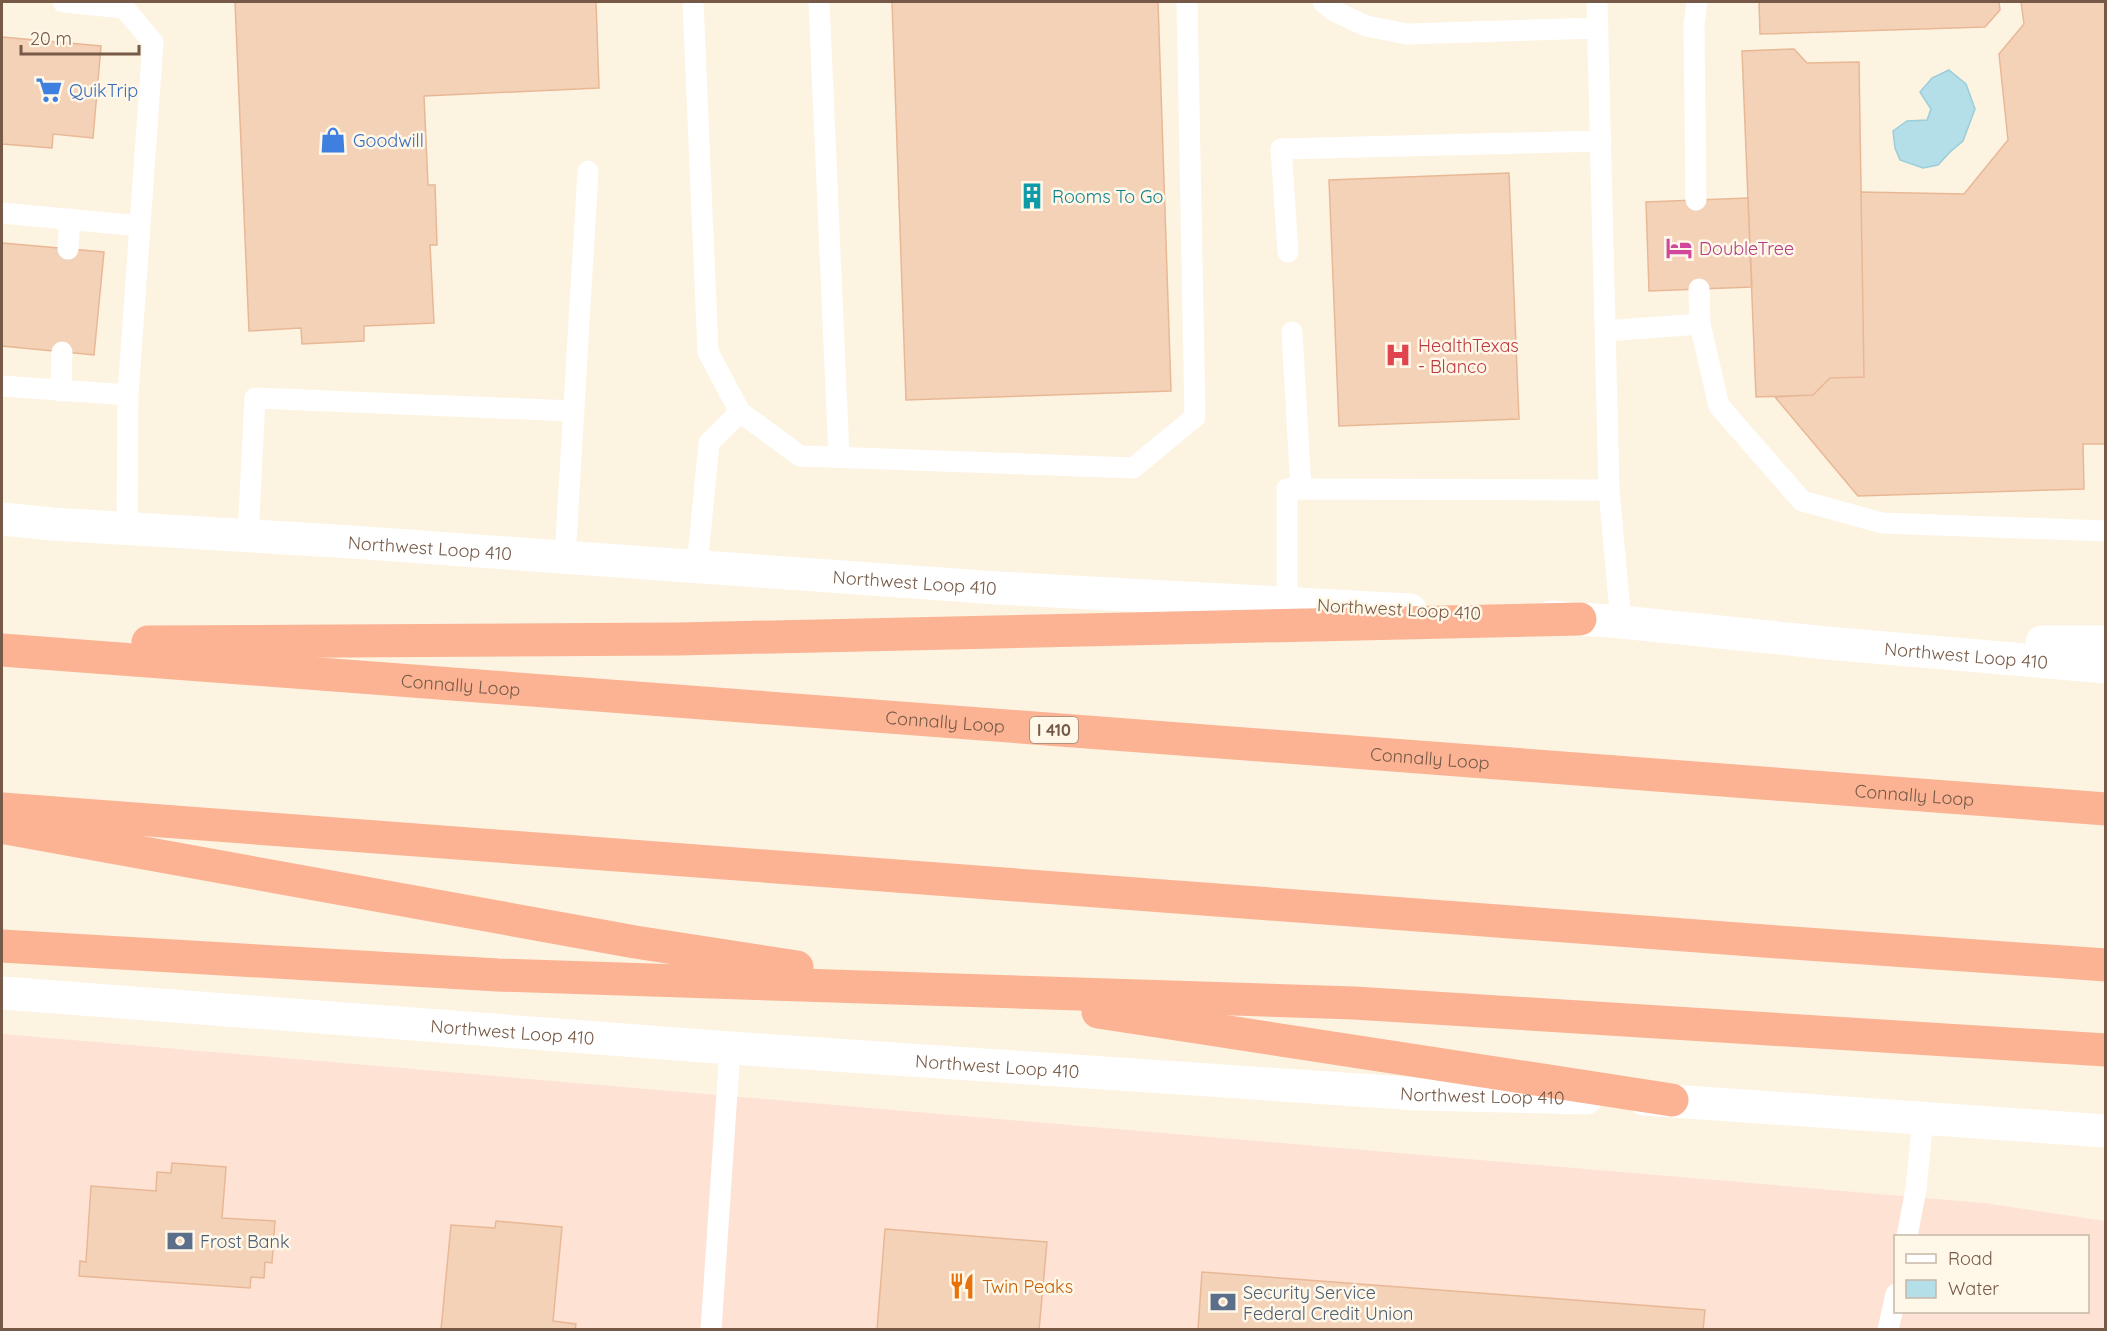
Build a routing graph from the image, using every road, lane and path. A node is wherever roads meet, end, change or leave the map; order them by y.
1 (63, 2) edge
2 (693, 2) edge
3 (819, 2) edge
4 (1186, 2) edge
5 (1323, 2) edge
6 (1597, 2) edge
7 (1697, 2) edge
8 (1598, 28) junction
9 (1601, 141) junction
10 (588, 171) dead end
11 (1696, 200) dead end
12 (2, 213) edge
13 (70, 219) junction
14 (140, 226) junction
15 (68, 249) dead end
16 (1288, 252) dead end
17 (1699, 289) dead end
18 (1700, 324) junction
19 (1605, 331) junction
20 (1292, 332) dead end
21 (62, 352) dead end
22 (2, 386) edge
23 (61, 391) junction
24 (128, 395) junction
25 (573, 411) junction
26 (740, 412) junction
27 (839, 457) junction
28 (1301, 489) junction
29 (1609, 490) junction
30 (2, 519) edge
31 (126, 527) junction
32 (2106, 531) edge
33 (248, 536) junction
34 (565, 558) junction
35 (697, 567) junction
36 (1287, 603) junction
37 (1580, 619) junction
38 (1621, 622) junction
39 (2, 642) edge
40 (2106, 642) edge
41 (1827, 643) junction
42 (2, 650) edge
43 (2106, 667) edge
44 (2, 809) edge
45 (2106, 809) edge
46 (2, 827) edge
47 (2, 946) edge
48 (2106, 965) edge
49 (2, 993) edge
50 (730, 1048) junction
51 (2106, 1050) edge
52 (1672, 1100) junction
53 (1923, 1118) junction
54 (1992, 1123) junction
55 (2106, 1131) edge
56 (2106, 1145) edge
57 (1907, 1235) edge
58 (1894, 1303) edge
59 (711, 1329) edge
60 (1888, 1329) edge

1 - 14 lane
2 - 26 lane
3 - 27 lane
4 - 27 lane
5 - 8 lane
6 - 8 lane
7 - 11 lane
8 - 9 lane
9 - 16 lane
9 - 19 lane
10 - 25 lane
12 - 13 lane
13 - 14 lane
13 - 15 lane
14 - 24 lane
17 - 18 lane
18 - 19 lane
18 - 32 lane
19 - 29 lane
20 - 28 lane
21 - 23 lane
22 - 23 lane
23 - 24 lane
24 - 31 lane
25 - 33 lane
25 - 34 lane
26 - 27 lane
26 - 35 lane
28 - 29 lane
28 - 36 lane
29 - 38 lane
30 - 31 main road, Northwest Loop 410
31 - 33 main road, Northwest Loop 410
33 - 34 main road, Northwest Loop 410
34 - 35 main road, Northwest Loop 410
35 - 36 main road, Northwest Loop 410
36 - 37 main road, Northwest Loop 410
37 - 38 main road, Northwest Loop 410
37 - 39 highway
38 - 41 main road, Northwest Loop 410
40 - 41 main road, Northwest Loop 410
41 - 43 main road, Northwest Loop 410
42 - 45 highway, Connally Loop / I 410
44 - 48 highway
46 - 52 highway
47 - 51 highway
49 - 50 main road, Northwest Loop 410
50 - 52 main road, Northwest Loop 410
50 - 59 lane
52 - 53 main road, Northwest Loop 410
53 - 54 main road, Northwest Loop 410
53 - 57 lane
54 - 55 main road, Northwest Loop 410
54 - 56 main road, Northwest Loop 410
58 - 60 lane

